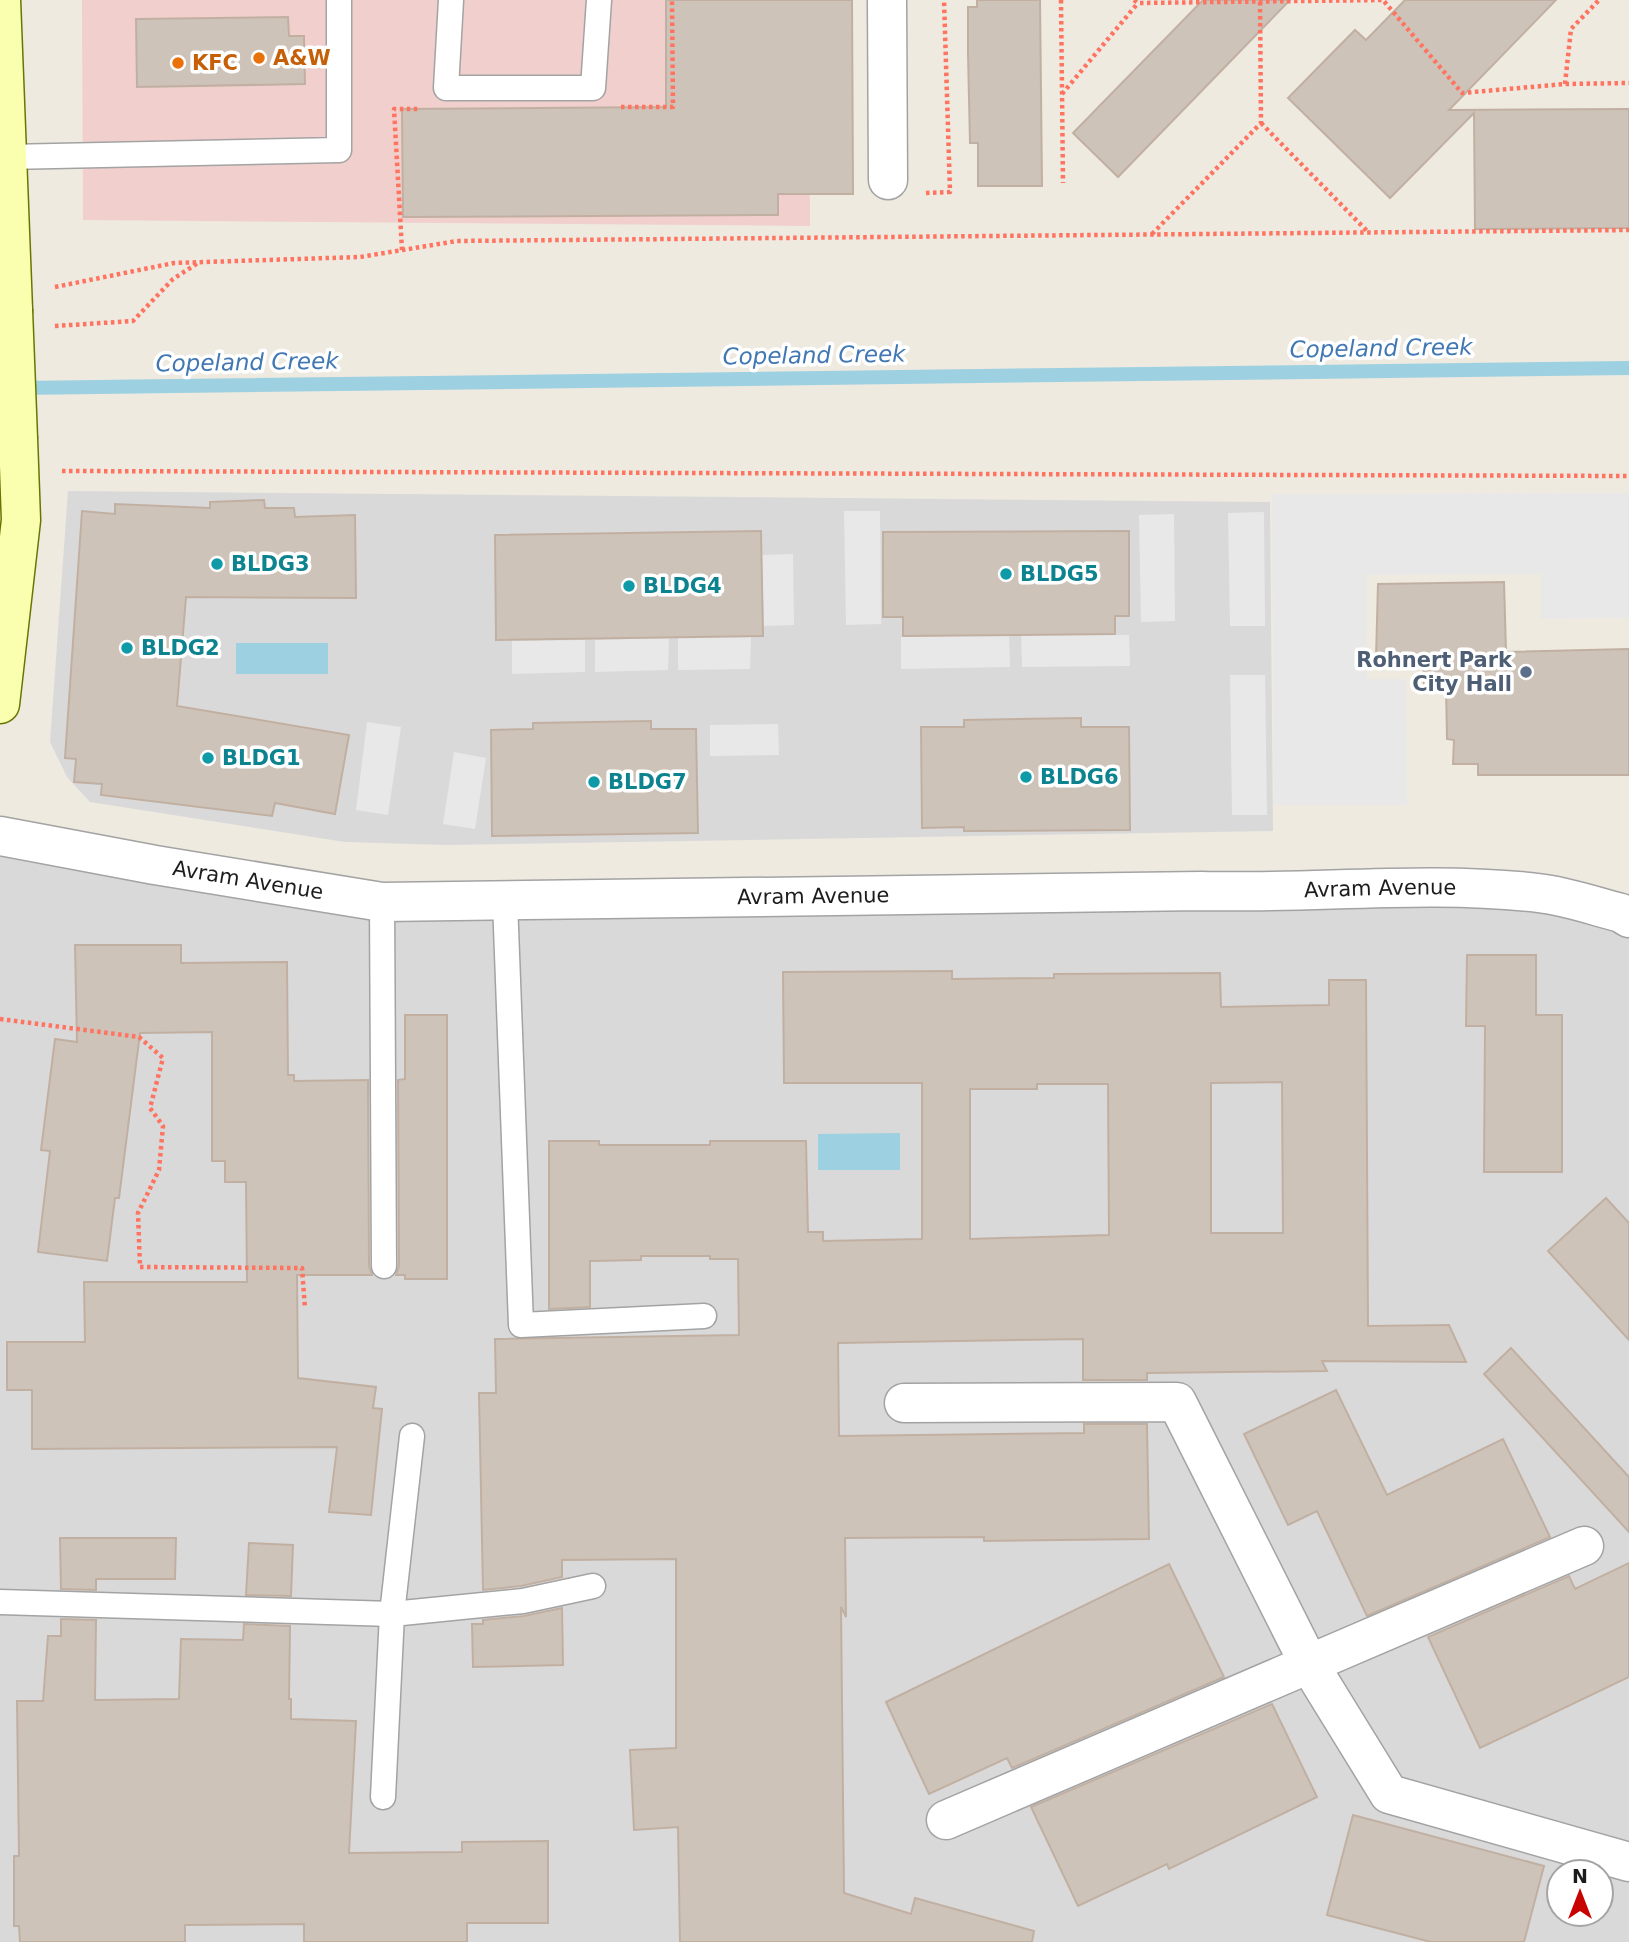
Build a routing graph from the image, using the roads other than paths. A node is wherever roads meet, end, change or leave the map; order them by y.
1 (1, 0) edge
2 (339, 0) edge
3 (451, 0) edge
4 (599, 0) edge
5 (887, 0) edge
6 (7, 157) junction
7 (888, 180) road end
8 (0, 704) edge
9 (0, 835) edge
10 (505, 901) junction
11 (382, 902) junction
12 (1629, 918) edge
13 (384, 1266) dead end
14 (704, 1316) dead end
15 (904, 1403) dead end
16 (412, 1436) dead end
17 (1584, 1546) dead end
18 (593, 1586) dead end
19 (0, 1602) edge
20 (392, 1614) junction
21 (1309, 1664) junction
22 (383, 1797) dead end
23 (946, 1819) dead end
24 (1629, 1862) edge

1 - 6 street
2 - 6 lane
3 - 4 lane
5 - 7 street
6 - 8 street, bridge
9 - 11 street, Avram Avenue
10 - 11 street, Avram Avenue
10 - 12 street, Avram Avenue
10 - 14 lane
11 - 13 lane
15 - 21 street
16 - 20 lane
17 - 21 street
18 - 20 lane
19 - 20 lane
20 - 22 lane
21 - 23 street
21 - 24 street

